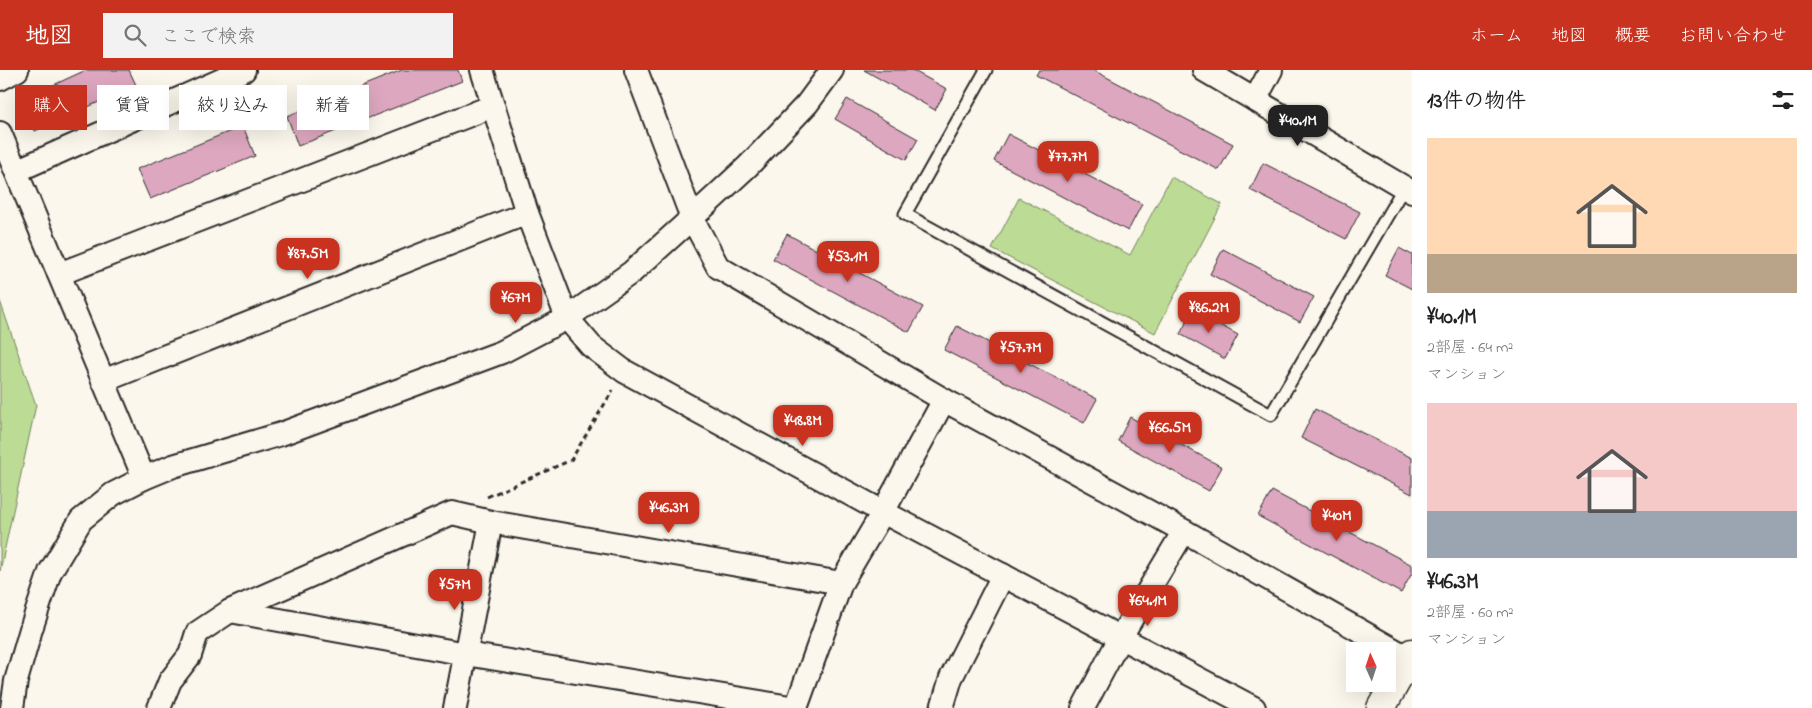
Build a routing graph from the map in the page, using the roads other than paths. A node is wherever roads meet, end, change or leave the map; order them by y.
1 (17, 70) edge
2 (244, 70) edge
3 (482, 70) edge
4 (636, 70) edge
5 (832, 70) edge
6 (986, 70) edge
7 (1204, 70) edge
8 (1271, 70) edge
9 (0, 78) edge
10 (1255, 100) junction
11 (493, 106) junction
12 (0, 133) edge
13 (16, 171) junction
14 (1408, 189) edge
15 (527, 213) junction
16 (692, 218) junction
17 (59, 274) junction
18 (567, 318) junction
19 (103, 381) junction
20 (944, 400) junction
21 (144, 478) junction
22 (883, 512) junction
23 (491, 522) junction
24 (1184, 531) junction
25 (1003, 575) junction
26 (841, 583) junction
27 (230, 612) junction
28 (1120, 638) junction
29 (466, 654) junction
30 (1411, 657) edge
31 (1239, 705) edge
32 (12, 708) edge
33 (159, 708) edge
34 (455, 708) edge
35 (796, 708) edge
36 (942, 708) edge
37 (1084, 708) edge
38 (1381, 708) edge

1 - 9 street
2 - 13 street
3 - 11 street
4 - 16 street
5 - 16 street
6 - 14 lane
7 - 10 street
8 - 10 street
10 - 14 street
11 - 15 street
11 - 17 street
12 - 13 street
13 - 17 street
15 - 18 street
15 - 19 street
16 - 18 street
16 - 20 street
17 - 19 street
18 - 21 street
18 - 22 street
19 - 21 street
20 - 22 street
20 - 24 street
21 - 32 street
22 - 25 street
22 - 26 street
23 - 26 street
23 - 27 street
23 - 29 street
24 - 28 street
24 - 30 street
25 - 28 street
25 - 36 street
26 - 35 street
27 - 29 street
27 - 33 street
28 - 31 street
28 - 37 street
29 - 34 street
29 - 35 street
30 - 38 street

